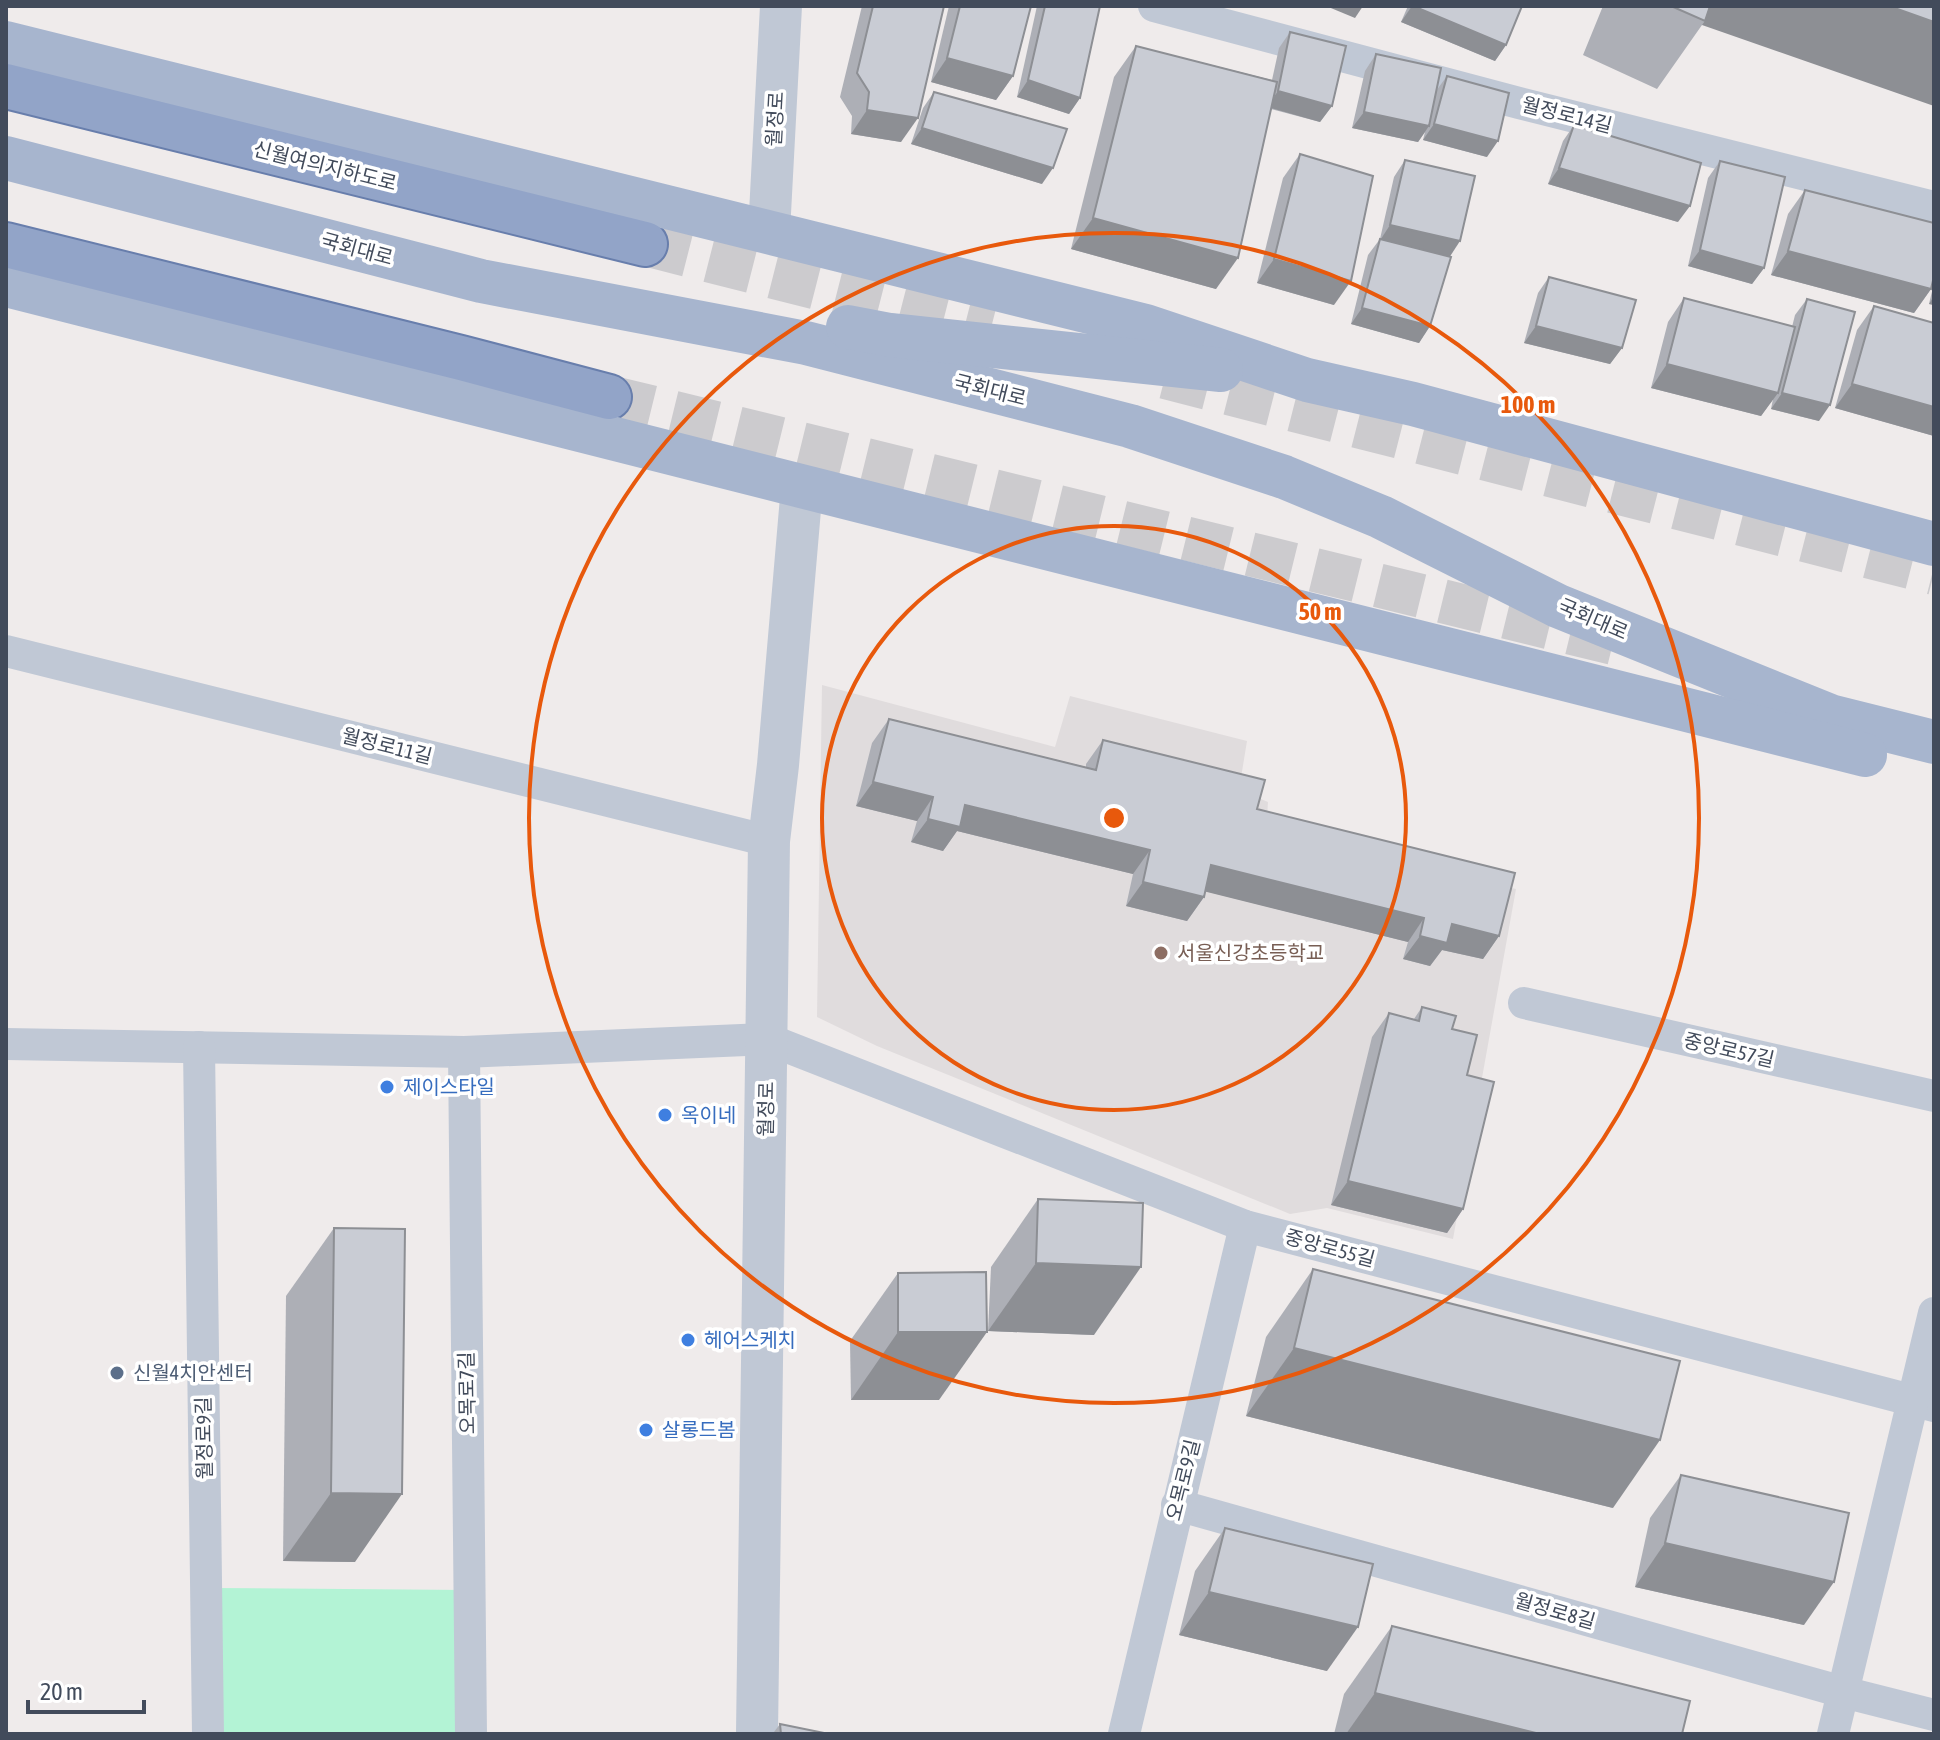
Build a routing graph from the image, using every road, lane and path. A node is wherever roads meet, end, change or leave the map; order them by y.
1 (781, 6) edge
2 (1154, 6) edge
3 (6, 43) edge
4 (6, 86) edge
5 (6, 130) edge
6 (6, 158) edge
7 (1934, 207) edge
8 (769, 232) junction
9 (645, 244) tunnel mouth
10 (6, 245) edge
11 (6, 285) edge
12 (1307, 380) junction
13 (609, 397) tunnel mouth
14 (802, 486) junction
15 (1934, 544) edge
16 (6, 651) edge
17 (1934, 742) edge
18 (1934, 772) edge
19 (769, 841) junction
20 (1524, 1003) dead end
21 (767, 1039) junction
22 (6, 1044) edge
23 (199, 1047) junction
24 (464, 1052) junction
25 (1934, 1096) edge
26 (1245, 1226) junction
27 (1934, 1313) edge
28 (1923, 1403) edge
29 (1177, 1505) junction
30 (1843, 1692) junction
31 (1934, 1715) edge
32 (208, 1734) edge
33 (471, 1734) edge
34 (757, 1734) edge
35 (1124, 1734) edge
36 (1833, 1734) edge

1 - 8 street, 월정로
2 - 7 street, 월정로14길
3 - 8 main road
4 - 9 highway, 신월여의지하도로
5 - 12 main road, 국회대로
6 - 17 main road, 국회대로
8 - 12 main road
10 - 13 highway
11 - 14 main road
12 - 15 main road
14 - 18 main road
14 - 19 street, 월정로
16 - 19 street, 월정로11길
19 - 21 street, 월정로
20 - 25 street, 중앙로57길
21 - 24 street
21 - 26 street, 중앙로55길
21 - 34 street, 월정로
22 - 23 street
23 - 24 street
23 - 32 street, 월정로9길
24 - 33 street, 오목로7길
26 - 28 street, 중앙로55길
26 - 29 street, 오목로9길
27 - 28 street
28 - 30 street
29 - 30 street, 월정로8길
29 - 35 street, 오목로9길
30 - 31 street, 월정로8길
30 - 36 street

